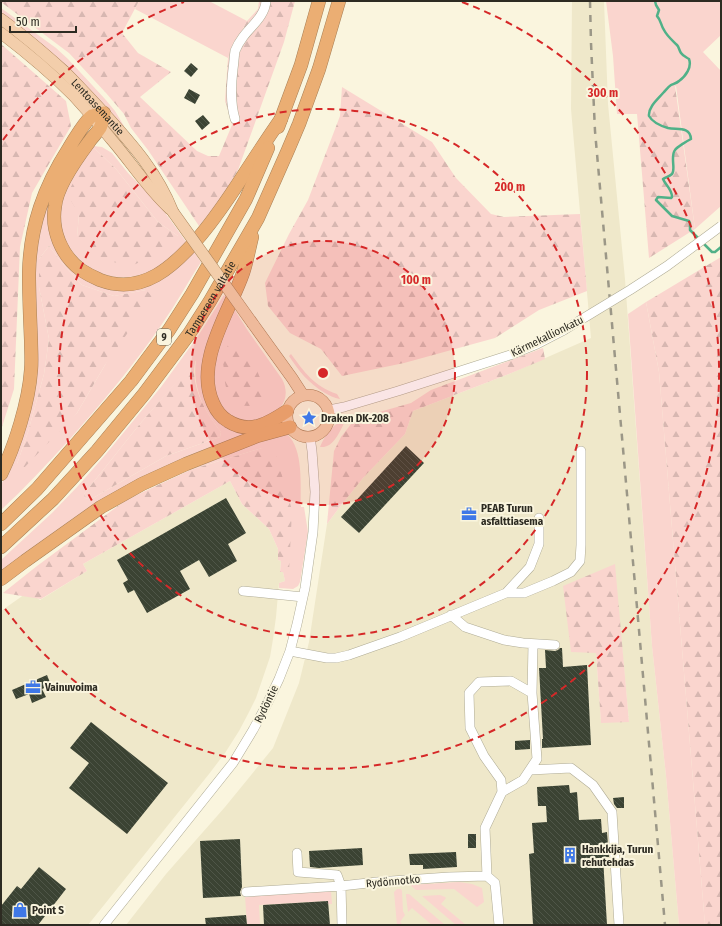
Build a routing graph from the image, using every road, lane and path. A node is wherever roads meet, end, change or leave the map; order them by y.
1 (266, 1) edge
2 (319, 1) edge
3 (340, 1) edge
4 (1, 19) edge
5 (1, 33) edge
6 (98, 115) junction
7 (235, 119) dead end
8 (281, 119) junction
9 (100, 127) junction
10 (173, 212) junction
11 (258, 218) junction
12 (721, 226) edge
13 (303, 395) junction
14 (329, 410) junction
15 (287, 411) junction
16 (290, 427) junction
17 (310, 437) junction
18 (581, 451) dead end
19 (1, 474) edge
20 (539, 518) dead end
21 (1, 524) edge
22 (1, 547) edge
23 (1, 579) edge
24 (243, 591) dead end
25 (506, 593) junction
26 (303, 597) junction
27 (451, 615) junction
28 (532, 644) junction
29 (555, 645) dead end
30 (290, 651) junction
31 (532, 693) junction
32 (530, 770) junction
33 (502, 792) junction
34 (297, 853) dead end
35 (487, 876) junction
36 (341, 886) junction
37 (246, 892) dead end
38 (104, 925) edge
39 (342, 925) edge
40 (499, 925) edge
41 (619, 925) edge

1 - 7 street
2 - 8 highway, Tampereen valtatie / 9
3 - 11 highway, Tampereen valtatie / 9
4 - 6 main road, Lentoasemantie
5 - 6 main road, Lentoasemantie
6 - 9 highway
6 - 10 main road, Lentoasemantie
6 - 19 highway
8 - 9 highway
8 - 21 highway, Tampereen valtatie / 9
9 - 10 main road, Lentoasemantie
10 - 13 main road, Lentoasemantie, bridge
11 - 15 highway
11 - 22 highway, Tampereen valtatie / 9
12 - 14 street, Kärmekallionkatu, bridge
13 - 14 main road
13 - 15 main road
14 - 17 main road
15 - 16 main road
16 - 17 main road
16 - 23 highway
17 - 26 street, Rydöntie
18 - 25 street
20 - 25 street
24 - 26 street
25 - 27 street
26 - 30 street, Rydöntie
27 - 28 street
27 - 30 street
28 - 29 street
28 - 31 street
30 - 38 street, Rydöntie
31 - 32 street
31 - 33 street
32 - 33 street
32 - 41 street
33 - 35 street
34 - 36 street
35 - 36 street, Rydönnotko
35 - 40 street
36 - 37 street, Rydönnotko
36 - 39 street

